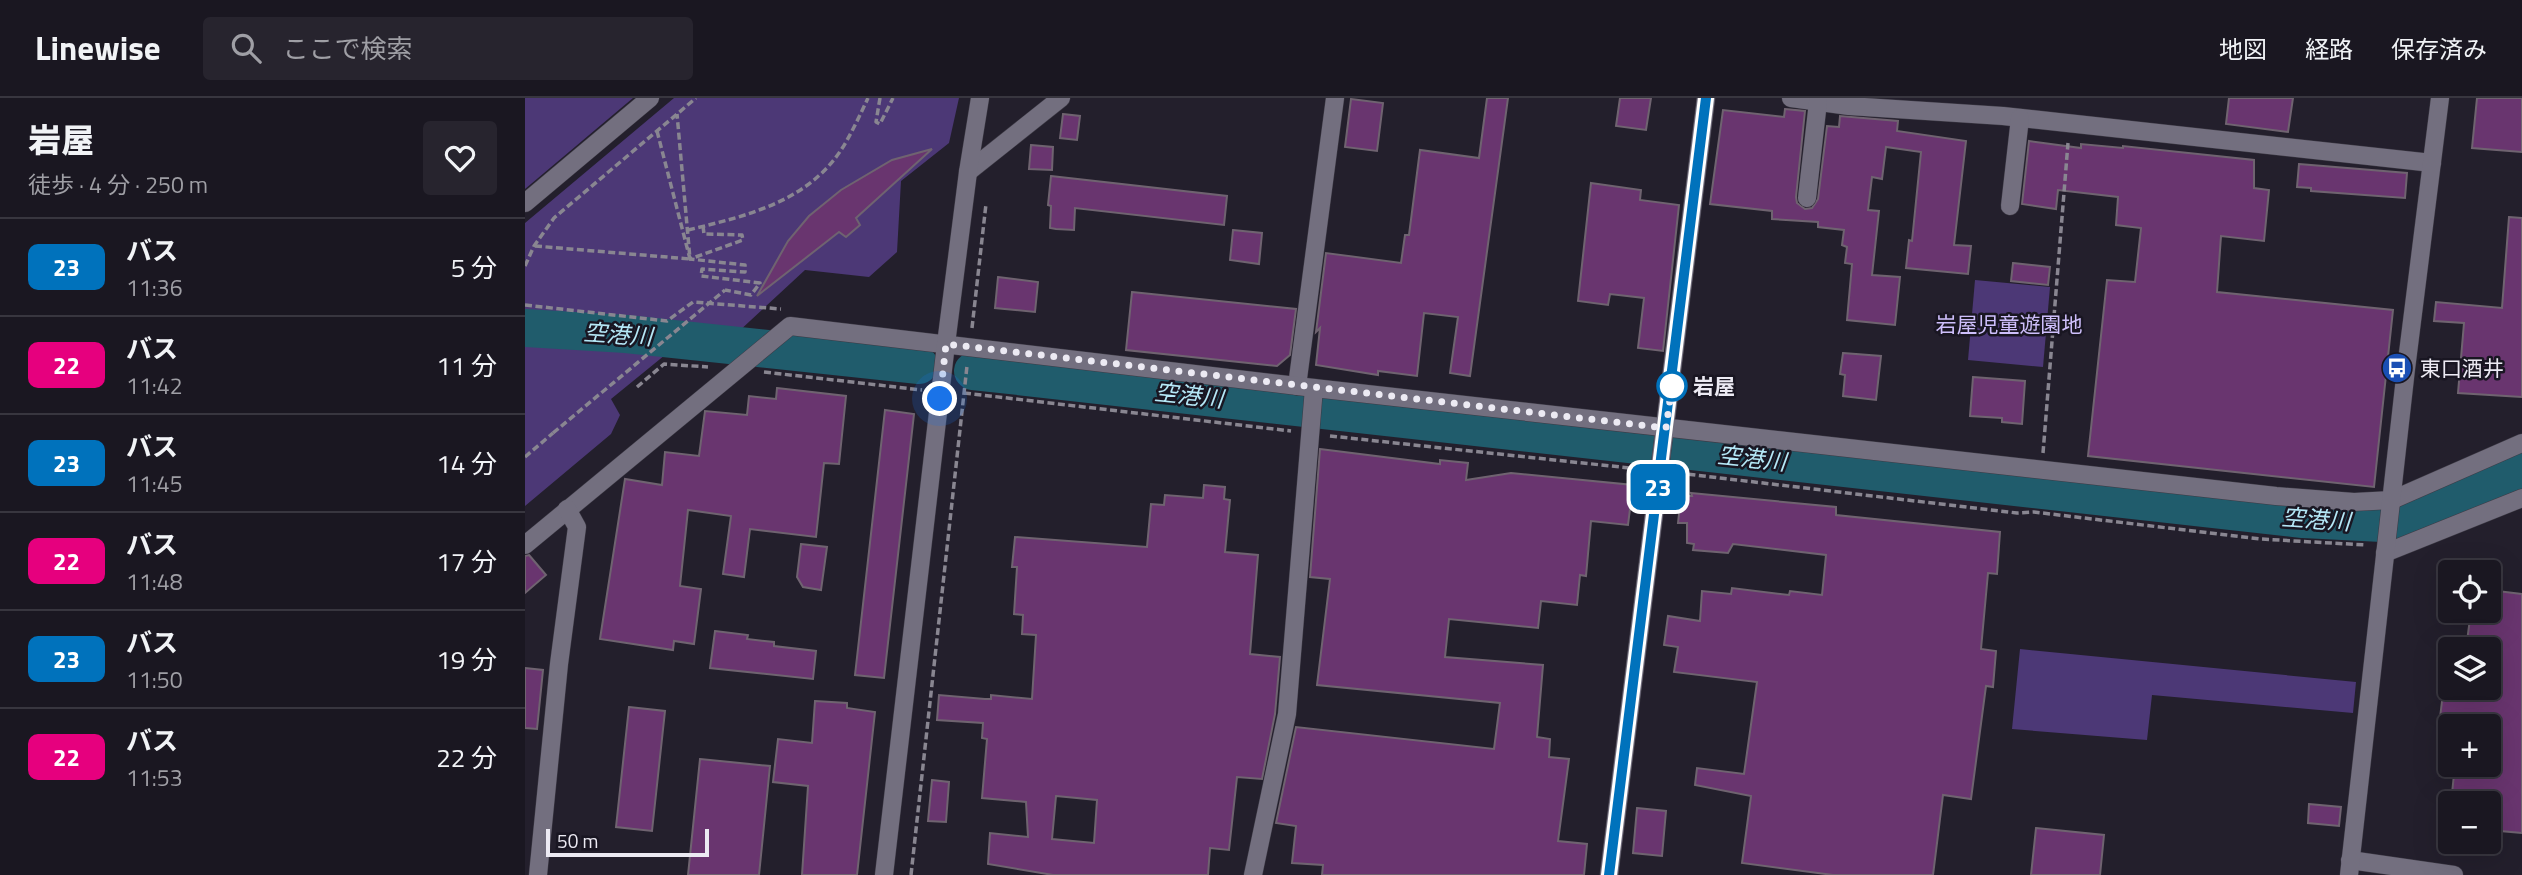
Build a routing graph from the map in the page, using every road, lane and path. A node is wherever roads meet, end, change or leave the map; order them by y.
1 (650, 98) edge
2 (696, 98) edge
3 (868, 98) edge
4 (880, 98) edge
5 (893, 98) edge
6 (980, 98) edge
7 (1061, 98) edge
8 (1335, 98) edge
9 (1706, 98) edge
10 (1791, 98) edge
11 (2440, 98) edge
12 (1818, 102) junction
13 (677, 114) junction
14 (2020, 118) junction
15 (2070, 123) junction
16 (657, 131) junction
17 (2432, 163) junction
18 (968, 172) junction
19 (987, 193) dead end
20 (1807, 198) dead end
21 (525, 202) edge
22 (2010, 206) dead end
23 (703, 226) junction
24 (688, 230) junction
25 (534, 246) junction
26 (690, 259) junction
27 (525, 266) edge
28 (525, 305) edge
29 (778, 309) dead end
30 (972, 334) dead end
31 (946, 344) junction
32 (968, 364) dead end
33 (735, 369) junction
34 (637, 387) dead end
35 (922, 390) dead end
36 (1308, 390) junction
37 (1665, 432) junction
38 (2522, 443) edge
39 (525, 457) edge
40 (2041, 470) junction
41 (2522, 498) edge
42 (2391, 506) junction
43 (567, 509) junction
44 (525, 545) edge
45 (2386, 546) junction
46 (2350, 867) edge
47 (538, 875) edge
48 (884, 875) edge
49 (912, 875) edge
50 (1252, 875) edge
51 (1609, 875) edge
52 (2454, 875) edge

1 - 21 street
2 - 13 path
3 - 23 path
4 - 5 path
6 - 18 street
7 - 18 street
8 - 36 street
9 - 37 street
10 - 12 street
11 - 17 street
12 - 14 street
12 - 20 street
13 - 16 path
13 - 24 path
14 - 15 street
14 - 22 street
15 - 17 street
15 - 40 path
16 - 25 path
16 - 26 path
17 - 42 street
18 - 31 street
19 - 30 path
23 - 24 path
23 - 26 path
24 - 26 path
25 - 26 path
25 - 27 path
26 - 39 path, bridge
28 - 29 path
31 - 33 street
31 - 36 street
31 - 48 street
32 - 49 path
33 - 34 path
33 - 35 path
33 - 43 street
36 - 37 street
36 - 50 street
37 - 40 street
37 - 51 street
38 - 42 street
40 - 42 street
41 - 45 street
42 - 45 street
43 - 44 street
43 - 47 street
45 - 46 street
46 - 52 street

